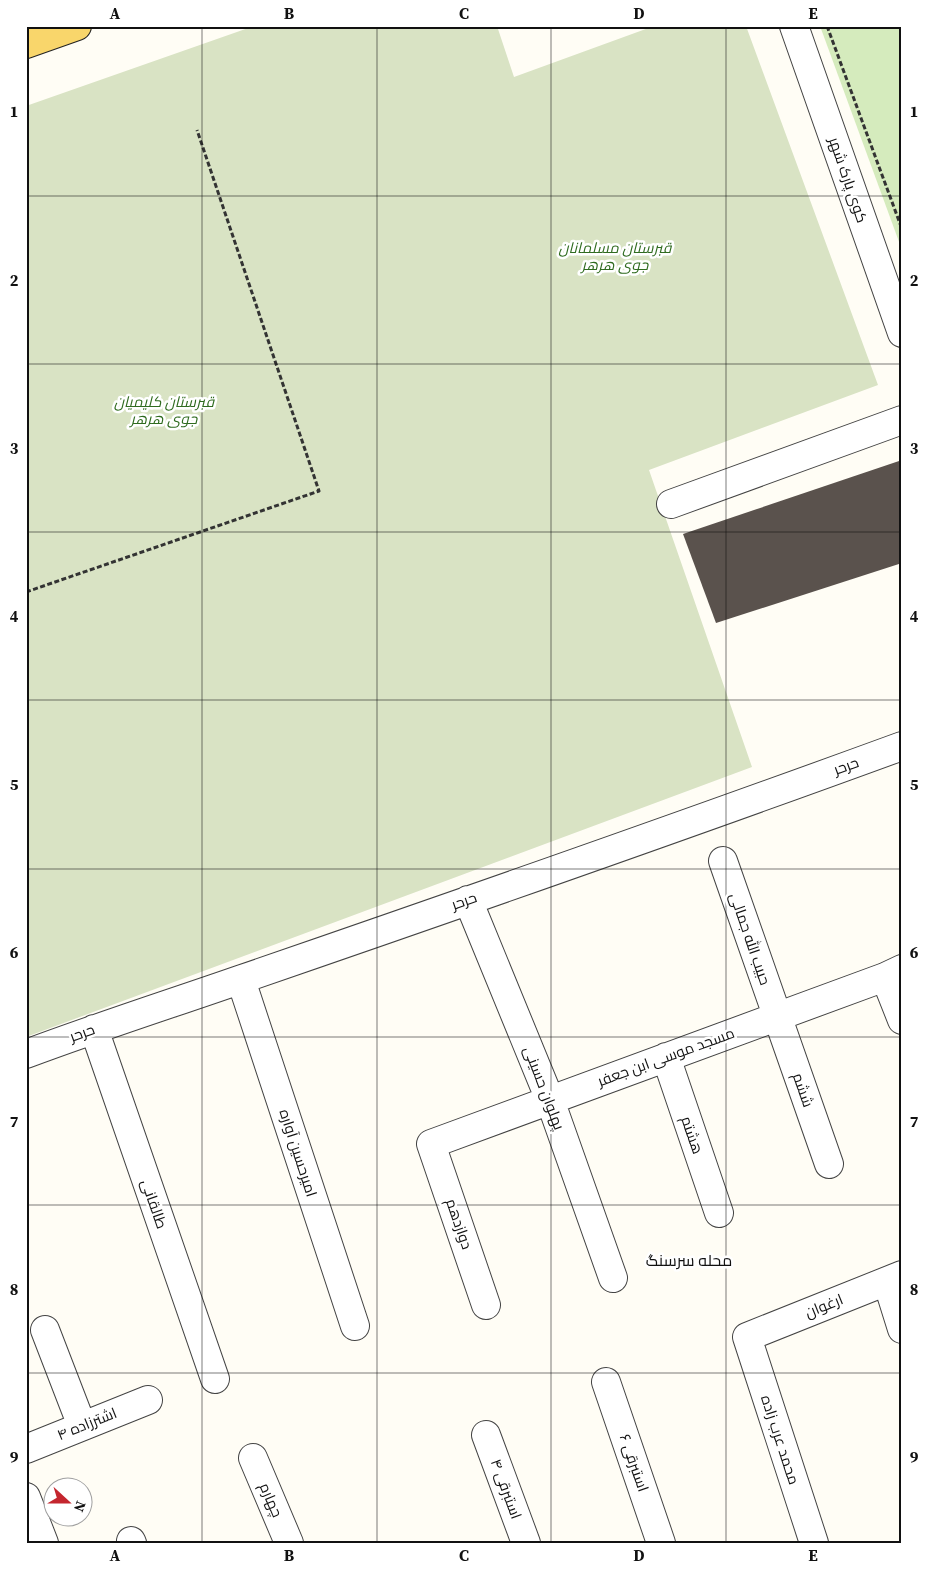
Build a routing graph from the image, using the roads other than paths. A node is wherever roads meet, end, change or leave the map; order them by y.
1 (78, 26) edge
2 (794, 26) edge
3 (26, 44) edge
4 (902, 333) edge
5 (902, 420) edge
6 (671, 504) dead end
7 (902, 746) edge
8 (724, 861) dead end
9 (468, 900) junction
10 (893, 973) edge
11 (241, 980) junction
12 (777, 1016) junction
13 (902, 1020) edge
14 (94, 1029) junction
15 (26, 1054) edge
16 (666, 1057) junction
17 (550, 1100) junction
18 (431, 1144) joint
19 (829, 1164) dead end
20 (719, 1214) dead end
21 (613, 1278) dead end
22 (894, 1278) edge
23 (486, 1305) dead end
24 (355, 1326) dead end
25 (902, 1329) edge
26 (45, 1330) dead end
27 (747, 1337) joint
28 (214, 1379) dead end
29 (606, 1382) dead end
30 (148, 1400) dead end
31 (82, 1426) junction
32 (486, 1435) dead end
33 (26, 1449) edge
34 (253, 1458) dead end
35 (26, 1497) edge
36 (37, 1539) edge
37 (289, 1543) edge
38 (526, 1543) edge
39 (661, 1543) edge
40 (814, 1543) edge

1 - 3 main road
2 - 4 street, کوی پارک شهر
5 - 6 street
7 - 9 street, حرحر
8 - 12 street, حبیب الله جمالی
9 - 11 street, حرحر
9 - 17 street, پهلوان حسینی
10 - 12 street, مسجد موسی ابن جعفر
10 - 13 street
11 - 14 street, حرحر
11 - 24 street, امیرحسین آواره
12 - 16 street, مسجد موسی ابن جعفر
12 - 19 street, ششم
14 - 15 street, حرحر
14 - 28 street, طالقانی
16 - 17 street, مسجد موسی ابن جعفر
16 - 20 street, هشتم
17 - 18 street, مسجد موسی ابن جعفر
17 - 21 street, پهلوان حسینی
18 - 23 street, دوازدهم
22 - 25 street
22 - 27 street, ارغوان
26 - 31 street
27 - 40 street, محمد عرب زاده
29 - 39 street, استبرقی ۶
30 - 31 street, اشترزاده ۴
31 - 33 street, اشترزاده ۴
32 - 38 street, استبرقی ۴
34 - 37 street, چهارم
35 - 36 street

